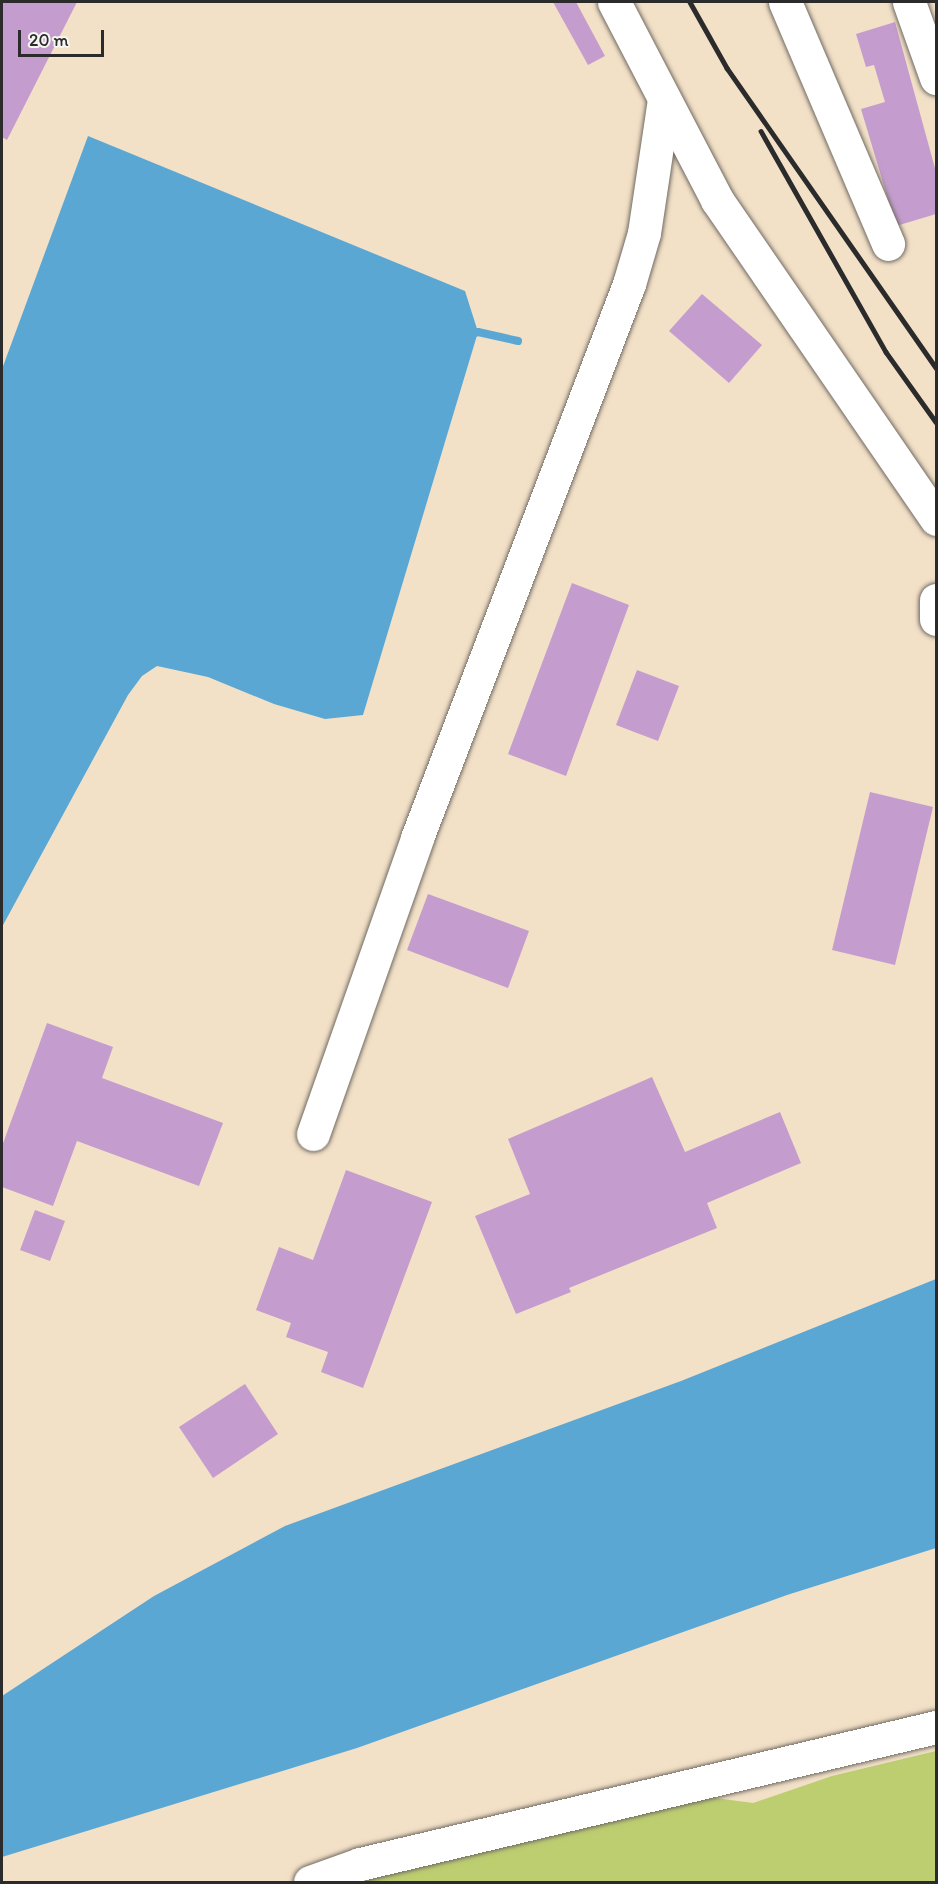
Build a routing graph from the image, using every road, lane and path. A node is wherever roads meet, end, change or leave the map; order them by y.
1 (614, 2) edge
2 (784, 2) edge
3 (909, 2) edge
4 (936, 80) edge
5 (664, 99) junction
6 (888, 244) dead end
7 (936, 519) edge
8 (936, 600) edge
9 (936, 619) edge
10 (313, 1134) dead end
11 (936, 1727) edge
12 (310, 1882) edge

1 - 5 street
2 - 6 street
3 - 4 street
5 - 7 street
5 - 10 street
8 - 9 street
11 - 12 street

